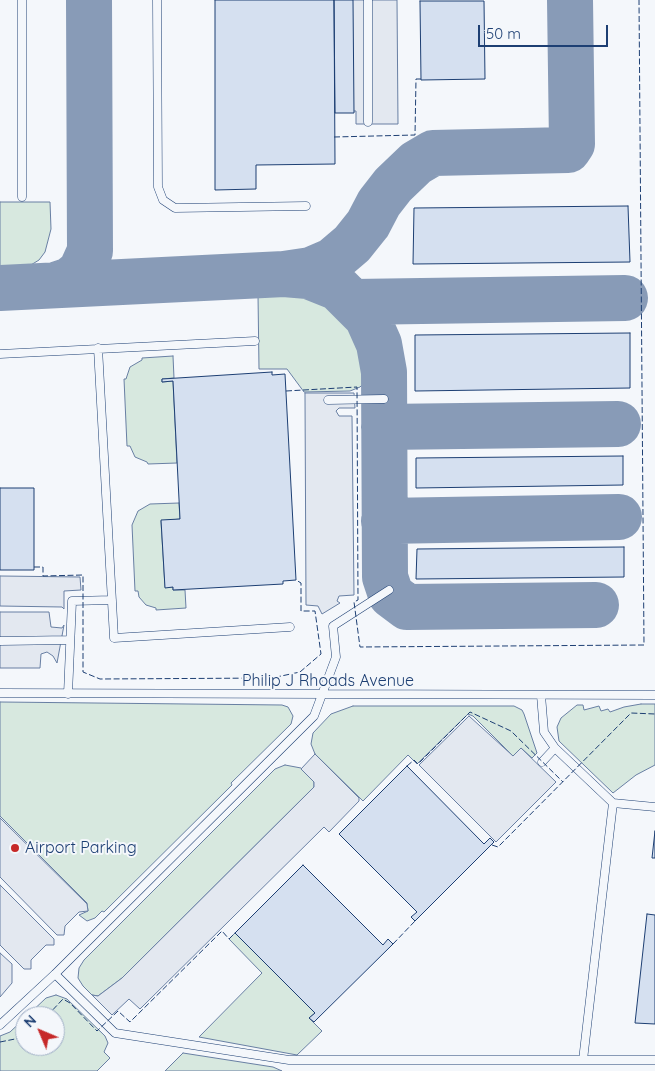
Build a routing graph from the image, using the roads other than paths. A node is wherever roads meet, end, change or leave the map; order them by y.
1 (22, 0) edge
2 (157, 0) edge
3 (368, 0) edge
4 (368, 122) dead end
5 (22, 197) dead end
6 (306, 206) dead end
7 (255, 341) dead end
8 (98, 348) junction
9 (0, 354) edge
10 (384, 399) dead end
11 (328, 400) dead end
12 (389, 590) dead end
13 (112, 600) junction
14 (290, 627) dead end
15 (70, 640) junction
16 (0, 641) edge
17 (0, 693) edge
18 (68, 694) junction
19 (322, 694) junction
20 (541, 695) junction
21 (655, 696) edge
22 (555, 748) junction
23 (542, 762) dead end
24 (613, 803) junction
25 (655, 807) edge
26 (55, 974) junction
27 (0, 1025) edge
28 (583, 1060) junction
29 (655, 1060) edge

1 - 5 lane
2 - 6 lane
3 - 4 lane
7 - 8 lane
8 - 9 lane
8 - 13 lane
10 - 11 lane
12 - 19 lane
13 - 14 lane
13 - 15 lane
15 - 16 lane
15 - 18 lane
17 - 18 lane, Philip J Rhoads Avenue
18 - 19 lane, Philip J Rhoads Avenue
19 - 20 lane, Philip J Rhoads Avenue
19 - 26 lane
20 - 21 lane, Philip J Rhoads Avenue
20 - 22 lane
22 - 23 lane
22 - 24 lane
24 - 25 lane
24 - 28 lane
26 - 27 lane
26 - 28 lane
28 - 29 lane

